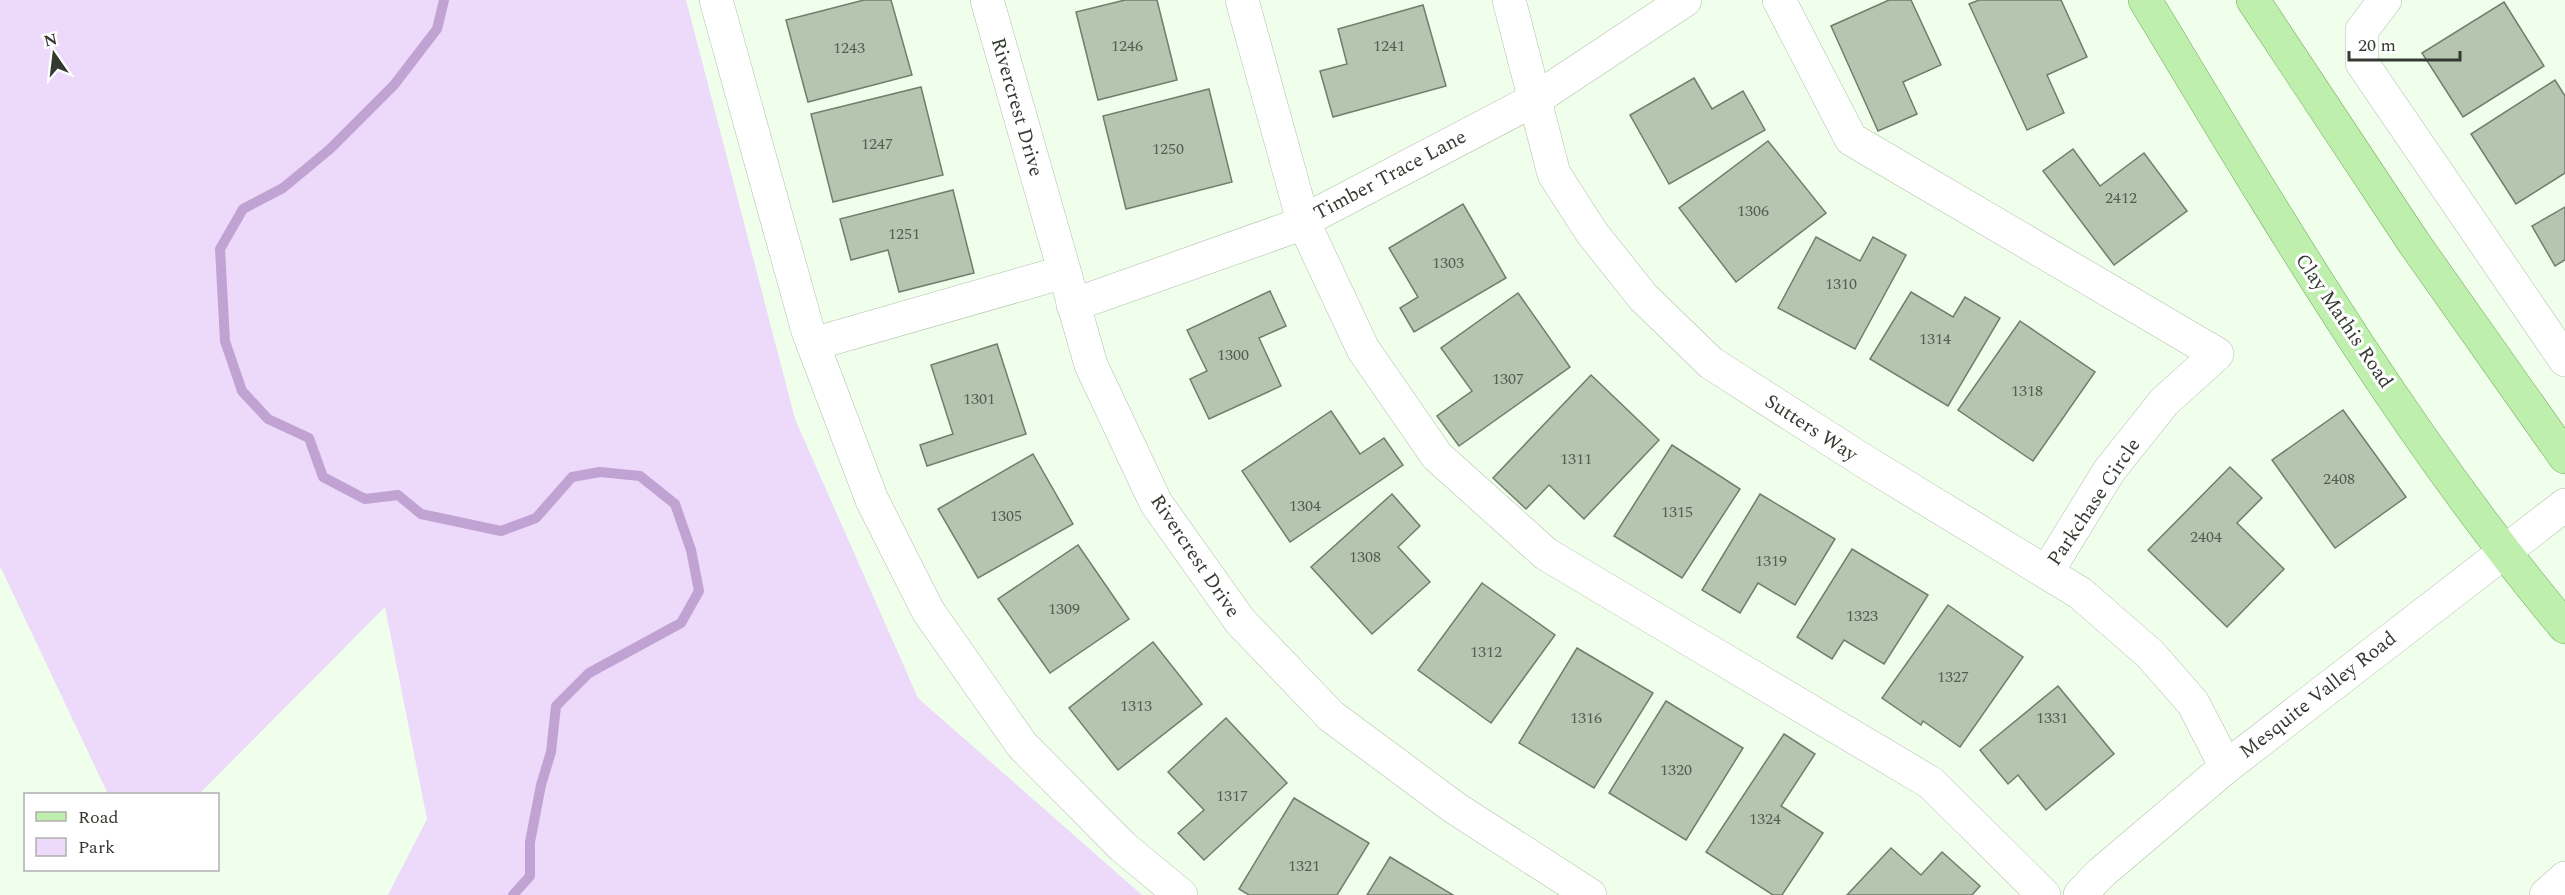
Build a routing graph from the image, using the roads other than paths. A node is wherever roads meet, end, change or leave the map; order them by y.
1 (716, 0) edge
2 (987, 0) edge
3 (1242, 0) edge
4 (1509, 0) edge
5 (1685, 0) edge
6 (1779, 0) edge
7 (2145, 0) edge
8 (2253, 0) edge
9 (2385, 0) edge
10 (1534, 100) junction
11 (1303, 221) junction
12 (1064, 272) junction
13 (1073, 305) junction
14 (813, 344) junction
15 (2565, 360) edge
16 (2565, 457) edge
17 (2565, 505) edge
18 (2503, 553) junction
19 (2047, 572) junction
20 (2565, 627) edge
21 (2226, 767) junction
22 (2565, 878) edge
23 (1180, 895) edge
24 (1590, 895) edge
25 (2044, 895) edge
26 (2080, 895) edge
27 (2546, 895) edge

1 - 14 street
2 - 12 street, Rivercrest Drive
3 - 11 street
4 - 10 street, Sutters Way
5 - 10 street, Timber Trace Lane
6 - 19 street, Parkchase Circle
7 - 18 main road, Clay Mathis Road
8 - 16 main road
9 - 15 street
10 - 11 street, Timber Trace Lane
10 - 19 street, Sutters Way
11 - 13 street, Timber Trace Lane
11 - 25 street
12 - 13 street, Rivercrest Drive
12 - 14 street
13 - 24 street, Rivercrest Drive
14 - 23 street
17 - 18 street, Mesquite Valley Road
18 - 20 main road, Clay Mathis Road
18 - 21 street, Mesquite Valley Road
19 - 21 street, Sutters Way
21 - 26 street, Mesquite Valley Road
22 - 27 street

